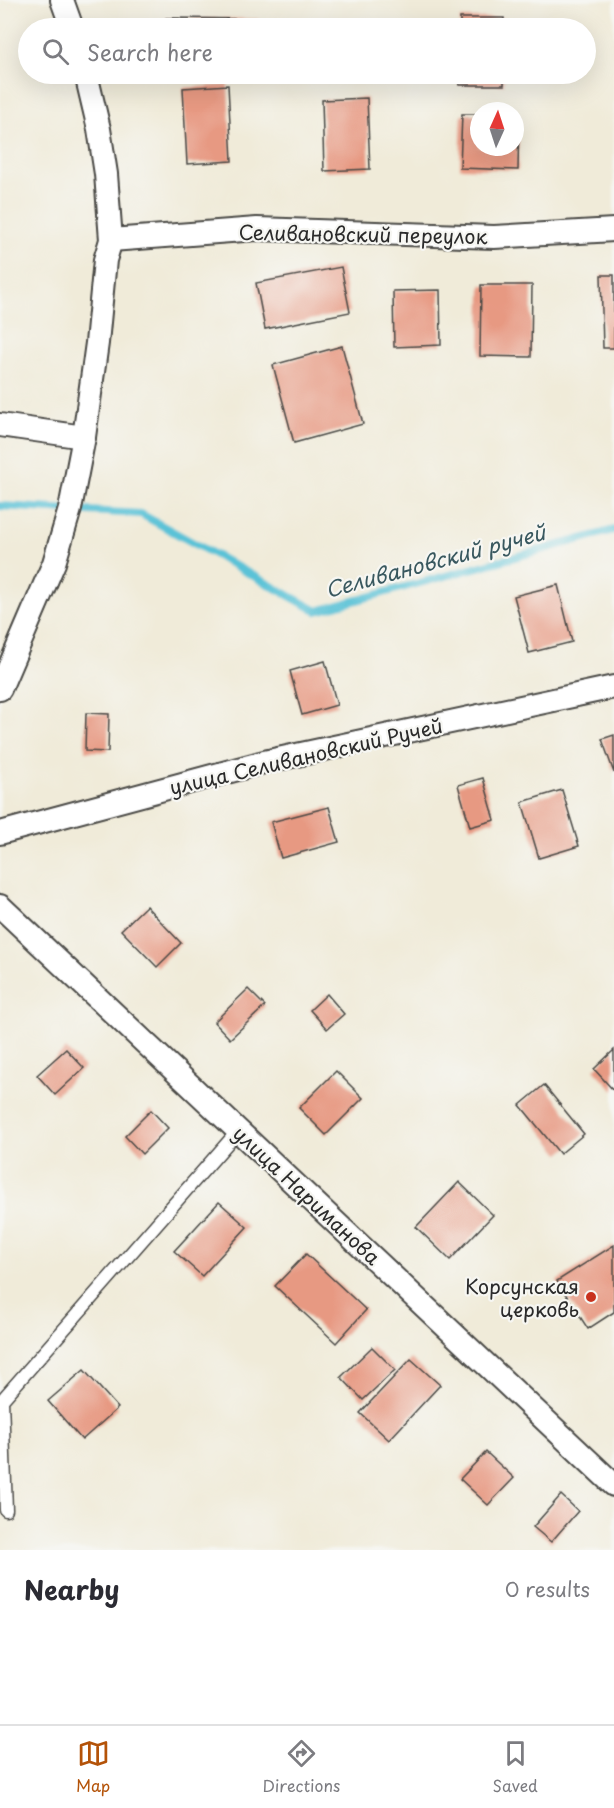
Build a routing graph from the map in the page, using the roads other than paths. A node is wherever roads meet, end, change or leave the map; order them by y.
1 (62, 0) edge
2 (68, 18) edge
3 (88, 84) edge
4 (614, 230) edge
5 (111, 240) junction
6 (0, 425) edge
7 (84, 437) junction
8 (614, 687) edge
9 (0, 689) edge
10 (0, 833) edge
11 (0, 906) edge
12 (238, 1131) junction
13 (614, 1485) edge
14 (6, 1510) dead end

1 - 2 street
3 - 5 street
4 - 5 street, Селивановский переулок
5 - 7 street
6 - 7 street
7 - 9 street
8 - 10 street, улица Селивановский Ручей
11 - 12 street, улица Нариманова
12 - 13 street, улица Нариманова
12 - 14 lane

